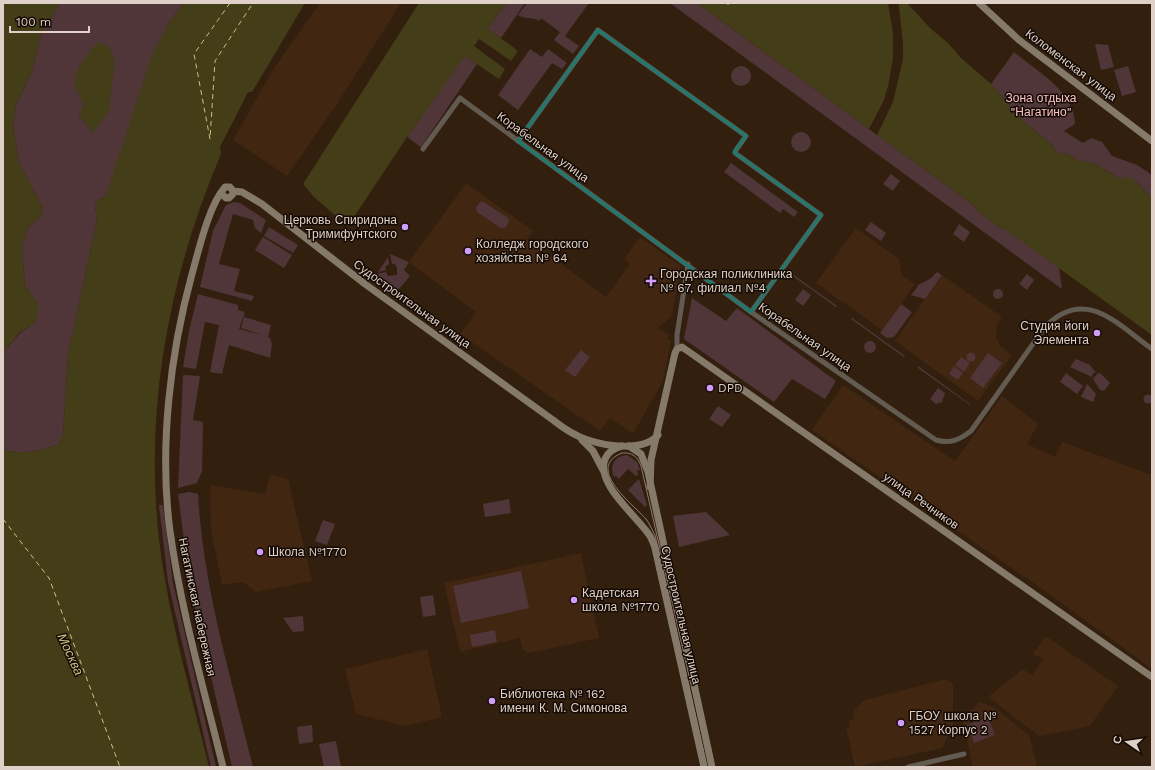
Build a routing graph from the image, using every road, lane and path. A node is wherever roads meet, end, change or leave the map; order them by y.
1 (979, 3) edge
2 (518, 141) junction
3 (1152, 141) edge
4 (423, 148) dead end
5 (222, 194) joint
6 (688, 264) junction
7 (751, 312) junction
8 (677, 348) junction
9 (1152, 349) edge
10 (658, 435) junction
11 (578, 436) junction
12 (626, 446) junction
13 (605, 474) junction
14 (650, 487) junction
15 (658, 525) junction
16 (646, 531) junction
17 (1152, 677) edge
18 (964, 754) dead end
19 (223, 767) edge
20 (704, 767) edge
21 (712, 767) edge
22 (908, 767) edge

1 - 3 street, Коломенская улица
2 - 4 street, Корабельная улица
2 - 6 street, Корабельная улица
2 - 7 street
5 - 11 street, Судостроительная улица
5 - 19 street, Нагатинская набережная
6 - 7 street, Корабельная улица
6 - 8 street
7 - 9 street, Корабельная улица
8 - 10 street
8 - 17 street, улица Речников
10 - 12 street
10 - 14 street
11 - 12 street
11 - 13 street, Судостроительная улица
12 - 13 street
12 - 14 street
13 - 16 street, Судостроительная улица
14 - 15 street, Судостроительная улица
15 - 16 street
15 - 21 street, Судостроительная улица
16 - 20 street, Судостроительная улица
18 - 22 street

